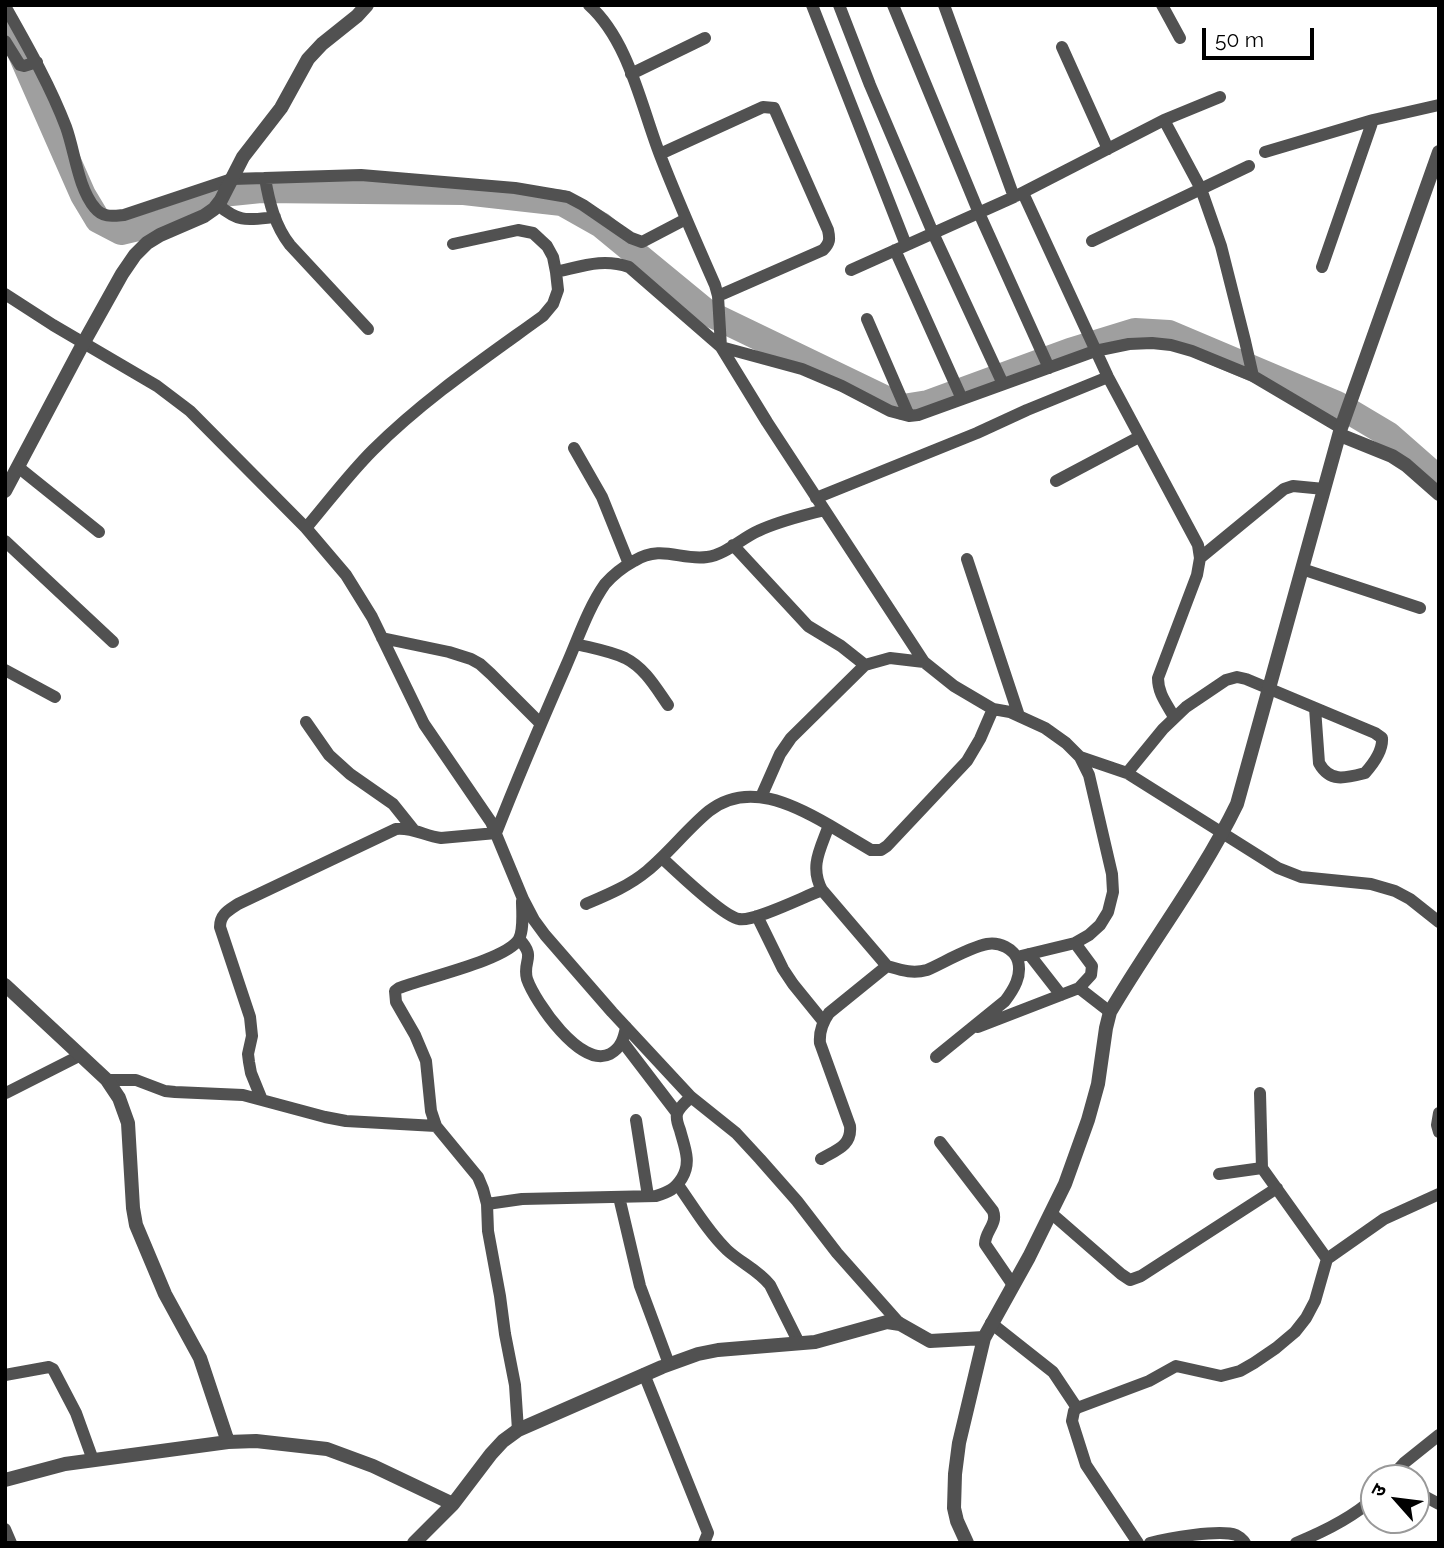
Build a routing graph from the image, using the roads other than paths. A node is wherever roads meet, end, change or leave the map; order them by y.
1 (367, 5) edge
2 (589, 5) edge
3 (811, 5) edge
4 (839, 5) edge
5 (893, 5) edge
6 (944, 5) edge
7 (1162, 5) edge
8 (5, 6) edge
9 (705, 38) dead end
10 (1180, 38) dead end
11 (5, 41) edge
12 (1062, 47) dead end
13 (31, 64) junction
14 (631, 74) junction
15 (1220, 97) dead end
16 (1439, 104) edge
17 (1164, 120) junction
18 (1373, 120) junction
19 (1108, 149) junction
20 (1265, 152) dead end
21 (1439, 152) edge
22 (660, 154) junction
23 (1249, 166) dead end
24 (266, 181) junction
25 (230, 183) junction
26 (1202, 188) junction
27 (1018, 195) junction
28 (219, 203) junction
29 (979, 213) junction
30 (275, 218) junction
31 (687, 219) junction
32 (933, 233) junction
33 (1092, 241) dead end
34 (453, 244) dead end
35 (900, 247) junction
36 (1322, 267) dead end
37 (851, 270) dead end
38 (556, 272) junction
39 (5, 294) edge
40 (719, 302) junction
41 (867, 319) dead end
42 (368, 329) dead end
43 (84, 342) junction
44 (721, 347) junction
45 (1095, 351) junction
46 (1049, 368) junction
47 (1253, 376) junction
48 (1108, 377) junction
49 (1003, 384) junction
50 (962, 399) junction
51 (909, 416) junction
52 (1342, 428) junction
53 (1139, 437) junction
54 (574, 448) dead end
55 (18, 467) junction
56 (1056, 481) dead end
57 (1324, 489) junction
58 (5, 491) edge
59 (1439, 494) edge
60 (816, 498) junction
61 (824, 509) junction
62 (306, 528) junction
63 (99, 532) dead end
64 (5, 541) edge
65 (733, 545) junction
66 (1200, 558) junction
67 (967, 559) dead end
68 (629, 564) junction
69 (1302, 569) junction
70 (1420, 608) dead end
71 (382, 638) junction
72 (113, 642) dead end
73 (576, 644) junction
74 (925, 662) junction
75 (865, 665) junction
76 (5, 670) edge
77 (1268, 689) junction
78 (55, 697) dead end
79 (668, 705) dead end
80 (1315, 708) junction
81 (993, 709) junction
82 (1019, 716) junction
83 (1174, 717) junction
84 (306, 722) dead end
85 (541, 724) junction
86 (1080, 757) junction
87 (1127, 773) junction
88 (761, 797) junction
89 (829, 825) junction
90 (413, 829) junction
91 (496, 833) junction
92 (1222, 834) junction
93 (662, 858) junction
94 (822, 890) junction
95 (523, 899) junction
96 (586, 904) dead end
97 (757, 916) junction
98 (1439, 922) edge
99 (519, 939) junction
100 (1075, 943) junction
101 (1023, 955) junction
102 (887, 966) junction
103 (5, 985) edge
104 (1079, 988) junction
105 (1061, 995) junction
106 (1002, 1012) junction
107 (1110, 1012) junction
108 (823, 1021) junction
109 (626, 1027) junction
110 (622, 1041) junction
111 (81, 1055) junction
112 (936, 1057) dead end
113 (107, 1080) junction
114 (6, 1093) edge
115 (1260, 1093) dead end
116 (691, 1097) junction
117 (262, 1100) junction
118 (677, 1113) junction
119 (1439, 1113) edge
120 (635, 1120) dead end
121 (436, 1126) junction
122 (1439, 1132) edge
123 (940, 1142) dead end
124 (821, 1159) dead end
125 (1262, 1168) junction
126 (1219, 1174) dead end
127 (678, 1185) junction
128 (1277, 1188) junction
129 (1439, 1194) edge
130 (648, 1196) junction
131 (618, 1197) junction
132 (487, 1204) junction
133 (1051, 1213) junction
134 (1327, 1259) junction
135 (1013, 1285) junction
136 (900, 1324) junction
137 (991, 1324) junction
138 (984, 1339) junction
139 (799, 1343) junction
140 (669, 1364) junction
141 (644, 1374) junction
142 (5, 1376) edge
143 (1077, 1408) junction
144 (518, 1430) junction
145 (1439, 1435) edge
146 (228, 1442) junction
147 (93, 1460) junction
148 (1403, 1464) edge
149 (5, 1480) edge
150 (453, 1504) junction
151 (1360, 1510) edge
152 (5, 1529) edge
153 (706, 1541) edge
154 (11, 1543) edge
155 (414, 1543) edge
156 (967, 1543) edge
157 (1138, 1543) edge
158 (1150, 1543) edge
159 (1245, 1543) edge
160 (1296, 1543) edge

1 - 25 street
2 - 14 street
3 - 35 street
4 - 32 street
5 - 29 street
6 - 27 street
7 - 10 street
8 - 13 street
9 - 14 street
11 - 13 street
12 - 19 street
13 - 25 street
14 - 22 street
15 - 17 street
16 - 18 street
17 - 19 street
17 - 26 street
18 - 20 street
18 - 36 street
19 - 27 street
21 - 52 street
22 - 31 street
22 - 40 street
23 - 26 street
24 - 25 street
24 - 30 street
24 - 31 street
25 - 28 street
26 - 33 street
26 - 47 street
27 - 29 street
27 - 45 street
28 - 30 street
28 - 43 street
29 - 32 street
29 - 46 street
30 - 42 street
31 - 40 street
32 - 35 street
32 - 49 street
34 - 38 street
35 - 37 street
35 - 50 street
38 - 44 street
38 - 62 street
39 - 43 street
40 - 44 street
41 - 51 street
43 - 55 street
43 - 62 street
44 - 51 street
44 - 60 street
45 - 46 street
45 - 47 street
45 - 48 street
46 - 49 street
47 - 52 street
48 - 53 street
48 - 60 street
49 - 50 street
50 - 51 street
52 - 57 street
52 - 59 street
53 - 56 street
53 - 66 street
54 - 68 street
55 - 58 street
55 - 63 street
57 - 66 street
57 - 69 street
60 - 61 street
61 - 65 street
61 - 74 street
62 - 71 street
64 - 72 street
65 - 68 street
65 - 75 street
66 - 83 street
67 - 82 street
68 - 73 street
69 - 70 street
69 - 77 street
71 - 85 street
71 - 91 street
73 - 79 street
73 - 85 street
74 - 75 street
74 - 81 street
75 - 88 street
76 - 78 street
77 - 80 street
77 - 83 street
77 - 92 street
80 - 80 street
81 - 82 street
81 - 89 street
82 - 86 street
83 - 87 street
84 - 90 street
85 - 91 street
86 - 87 street
86 - 100 street
87 - 92 street
88 - 89 street
88 - 93 street
89 - 94 street
90 - 91 street
90 - 117 street
91 - 95 street
92 - 98 street
92 - 107 street
93 - 96 street
93 - 97 street
94 - 97 street
94 - 102 street
95 - 99 street
95 - 109 street
97 - 108 street
99 - 110 street
99 - 121 street
100 - 101 street
100 - 104 street
101 - 102 street
101 - 105 street
101 - 106 street
102 - 108 street
103 - 111 street
104 - 105 street
104 - 107 street
105 - 106 street
106 - 112 street
107 - 133 street
108 - 124 street
109 - 110 street
109 - 116 street
110 - 118 street
111 - 113 street
111 - 114 street
113 - 117 street
113 - 146 street
115 - 125 street
116 - 118 street
116 - 136 street
117 - 121 street
118 - 127 street
119 - 122 street
120 - 130 street
121 - 132 street
123 - 135 street
125 - 126 street
125 - 128 street
127 - 130 street
127 - 139 street
128 - 133 street
128 - 134 street
129 - 134 street
130 - 131 street
131 - 132 street
131 - 140 street
132 - 144 street
133 - 135 street
134 - 143 street
135 - 137 street
136 - 138 street
136 - 139 street
137 - 138 street
137 - 143 street
138 - 156 street
139 - 140 street
140 - 141 street
141 - 144 street
141 - 153 street
142 - 147 street
143 - 157 street
144 - 150 street
145 - 148 street
146 - 147 street
146 - 150 street
147 - 149 street
150 - 155 street
151 - 160 street
152 - 154 street
158 - 159 street

